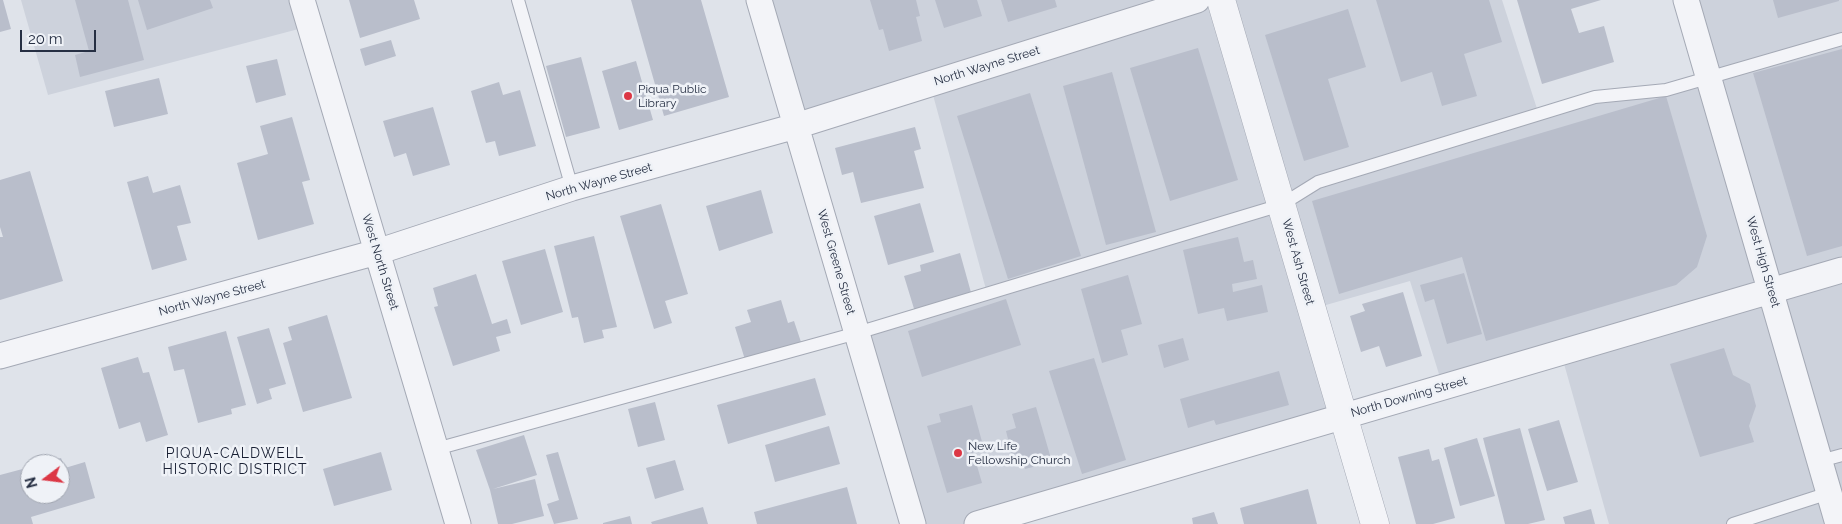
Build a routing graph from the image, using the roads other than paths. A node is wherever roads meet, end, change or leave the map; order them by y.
1 (302, 0) edge
2 (518, 0) edge
3 (759, 0) edge
4 (1197, 0) edge
5 (1221, 0) edge
6 (1686, 0) edge
7 (1842, 39) edge
8 (1710, 77) junction
9 (796, 126) junction
10 (572, 188) junction
11 (1281, 205) junction
12 (377, 252) junction
13 (1842, 270) edge
14 (1771, 291) junction
15 (856, 333) junction
16 (0, 356) edge
17 (1343, 416) junction
18 (436, 449) junction
19 (1831, 458) edge
20 (1829, 493) junction
21 (458, 524) edge
22 (913, 524) edge
23 (977, 524) edge
24 (1375, 524) edge
25 (1733, 524) edge
26 (1838, 524) edge

1 - 12 street, West North Street
2 - 10 lane
3 - 9 street, West Greene Street
4 - 9 street, North Wayne Street
5 - 11 street, West Ash Street
6 - 8 street, West High Street
7 - 8 lane
8 - 11 lane
8 - 14 street, West High Street
9 - 10 street, North Wayne Street
9 - 15 street, West Greene Street
10 - 12 street, North Wayne Street
11 - 15 lane
11 - 17 street, West Ash Street
12 - 16 street, North Wayne Street
12 - 18 street, West North Street
13 - 14 street, North Downing Street
14 - 17 street, North Downing Street
14 - 19 street, West High Street
15 - 18 lane
15 - 22 street, West Greene Street
17 - 23 street, North Downing Street
17 - 24 street, West Ash Street
18 - 21 street, West North Street
19 - 20 street, West High Street
20 - 25 lane
20 - 26 street, West High Street

